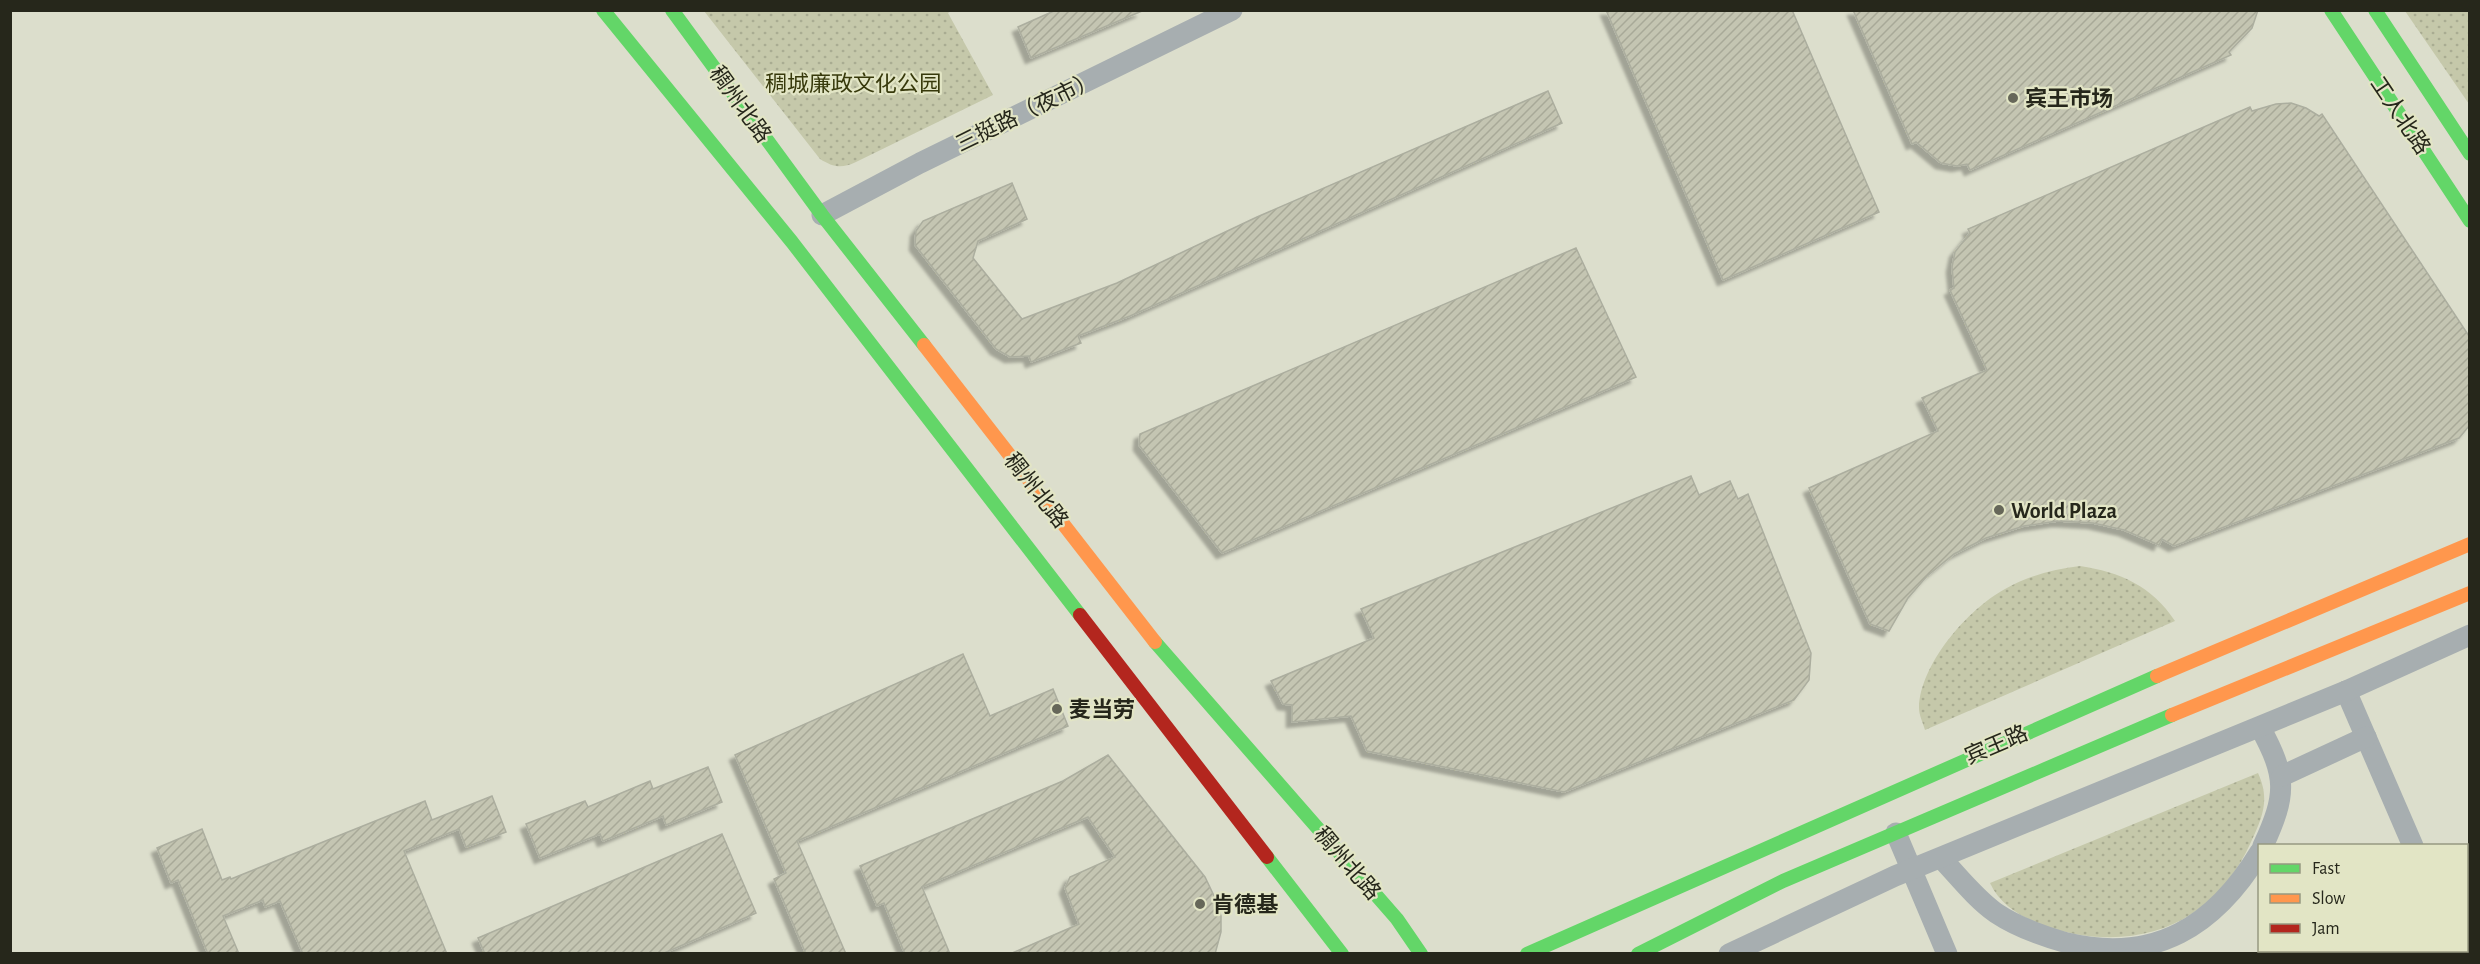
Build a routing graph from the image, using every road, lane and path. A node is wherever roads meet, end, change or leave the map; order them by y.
1 (603, 10) edge
2 (672, 10) edge
3 (1232, 10) edge
4 (2331, 10) edge
5 (2375, 10) edge
6 (2469, 154) edge
7 (822, 215) junction
8 (2469, 221) edge
9 (2469, 544) edge
10 (2469, 593) edge
11 (2469, 635) edge
12 (2346, 691) junction
13 (2260, 727) junction
14 (2366, 737) junction
15 (2282, 776) junction
16 (1896, 832) junction
17 (2264, 844) edge
18 (2412, 844) edge
19 (2258, 854) edge
20 (1941, 858) junction
21 (1912, 869) junction
22 (2176, 946) edge
23 (1342, 954) edge
24 (1421, 954) edge
25 (1527, 954) edge
26 (1638, 954) edge
27 (1729, 954) edge
28 (1947, 954) edge

1 - 23 main road, 稠州北路
2 - 7 main road, 稠州北路
3 - 7 street, 三挺路（夜市）
4 - 8 main road, 工人北路
5 - 6 main road, 工人北路
7 - 24 main road, 稠州北路
9 - 25 main road, 宾王路
10 - 16 main road, 宾王路
11 - 12 street
12 - 13 street
12 - 14 street
13 - 15 street
13 - 20 street
14 - 15 street
14 - 18 street
15 - 17 street
16 - 21 street
16 - 26 main road, 宾王路
19 - 22 street
20 - 21 street
20 - 22 street
21 - 27 street
21 - 28 street

